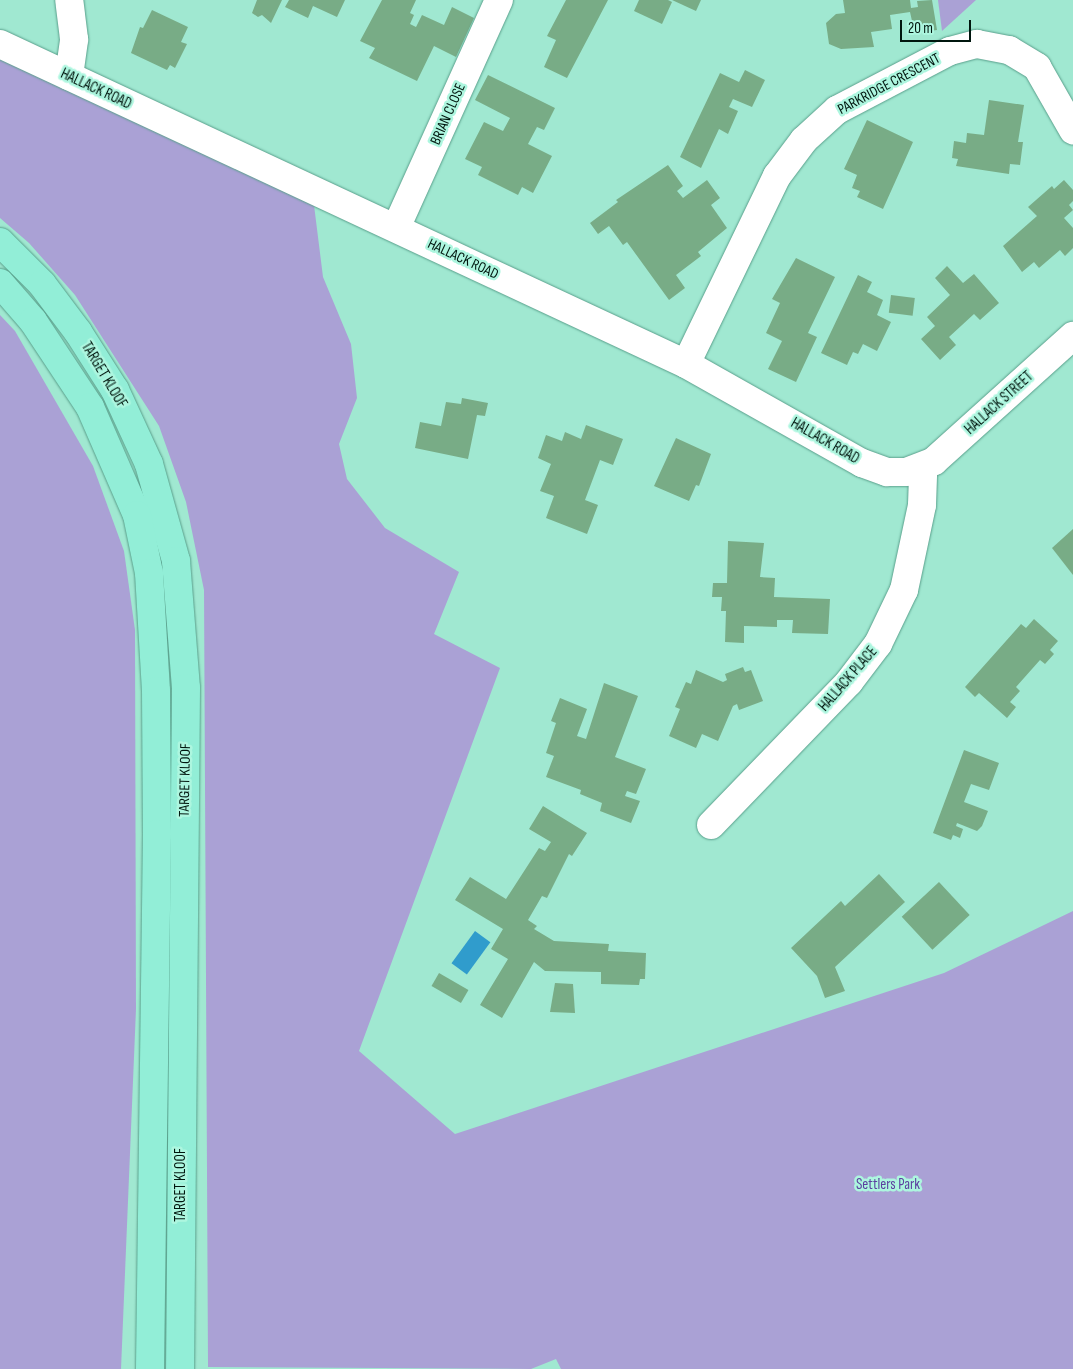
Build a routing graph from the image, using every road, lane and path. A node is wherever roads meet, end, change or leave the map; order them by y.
1 (69, 0) edge
2 (499, 0) edge
3 (0, 44) edge
4 (69, 76) junction
5 (1073, 130) edge
6 (396, 228) junction
7 (0, 242) edge
8 (0, 283) edge
9 (1073, 336) edge
10 (686, 364) junction
11 (923, 468) junction
12 (711, 825) dead end
13 (150, 1369) edge
14 (180, 1369) edge

1 - 4 street
2 - 6 street, BRIAN CLOSE
3 - 4 street, HALLACK ROAD
4 - 6 street, HALLACK ROAD
5 - 10 street, PARKRIDGE CRESCENT
6 - 10 street, HALLACK ROAD
7 - 14 main road, TARGET KLOOF
8 - 13 main road, TARGET KLOOF
9 - 11 street, HALLACK STREET
10 - 11 street, HALLACK ROAD
11 - 12 street, HALLACK PLACE

